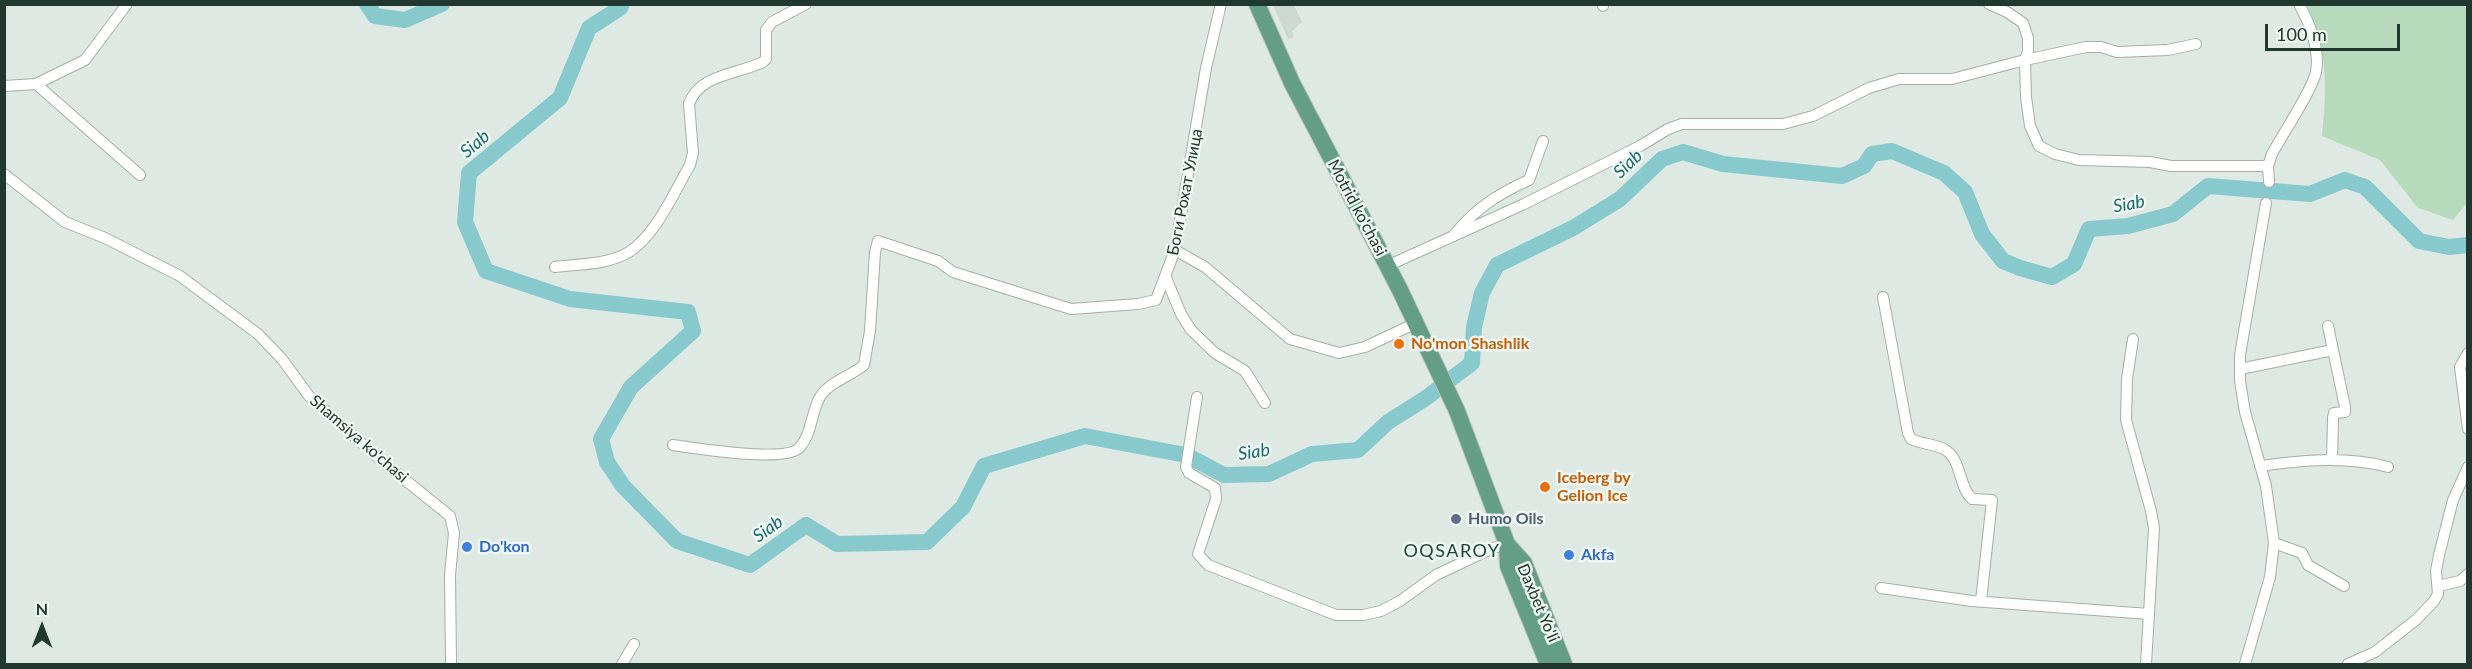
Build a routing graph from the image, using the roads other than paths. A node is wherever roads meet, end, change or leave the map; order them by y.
1 (127, 4) edge
2 (806, 4) edge
3 (1221, 4) edge
4 (1257, 4) edge
5 (1989, 4) edge
6 (2299, 4) edge
7 (2196, 44) dead end
8 (2025, 60) junction
9 (36, 84) junction
10 (4, 86) edge
11 (1543, 141) dead end
12 (2268, 166) junction
13 (4, 174) edge
14 (140, 175) dead end
15 (2269, 182) dead end
16 (2266, 203) dead end
17 (1452, 237) junction
18 (1175, 250) junction
19 (1387, 266) junction
20 (555, 267) dead end
21 (1166, 278) junction
22 (1883, 297) dead end
23 (1416, 323) junction
24 (2328, 326) dead end
25 (2133, 339) dead end
26 (2333, 350) junction
27 (2468, 353) edge
28 (2241, 369) junction
29 (1197, 397) dead end
30 (1265, 403) dead end
31 (1457, 411) joint
32 (2468, 429) edge
33 (673, 445) dead end
34 (2332, 460) junction
35 (2260, 466) junction
36 (2388, 467) dead end
37 (2468, 467) edge
38 (2274, 543) junction
39 (1507, 544) junction
40 (2468, 574) edge
41 (2344, 586) dead end
42 (2438, 586) junction
43 (1881, 588) dead end
44 (1981, 601) junction
45 (2149, 614) junction
46 (634, 644) dead end
47 (451, 664) edge
48 (622, 664) edge
49 (1548, 664) edge
50 (1564, 664) edge
51 (2146, 664) edge
52 (2245, 664) edge
53 (2348, 664) edge

1 - 9 street
2 - 20 street
3 - 18 street, Боги Рохат Улица
4 - 19 main road, Motrid ko'chasi
5 - 8 street
6 - 12 street
7 - 8 street
8 - 12 street
8 - 17 street
9 - 10 street
9 - 14 street
11 - 17 street
12 - 15 street
13 - 47 street, Shamsiya ko'chasi
16 - 28 street
17 - 19 street
18 - 21 street, Боги Рохат Улица
18 - 23 street
19 - 23 main road, Motrid ko'chasi
21 - 30 street
21 - 33 street, Боги Рохат Улица
22 - 44 street
23 - 31 main road, Motrid ko'chasi
24 - 26 street
25 - 45 street
26 - 28 street
26 - 34 street
27 - 32 street
28 - 35 street
29 - 39 street
31 - 39 main road, Daxbet Yo'li
34 - 35 street
34 - 36 street
35 - 38 street
37 - 42 street
38 - 41 street
38 - 52 street
39 - 49 main road, Daxbet Yo'li
39 - 50 main road, Daxbet Yo'li
40 - 42 street
42 - 53 street
43 - 44 street
44 - 45 street
45 - 51 street
46 - 48 street

